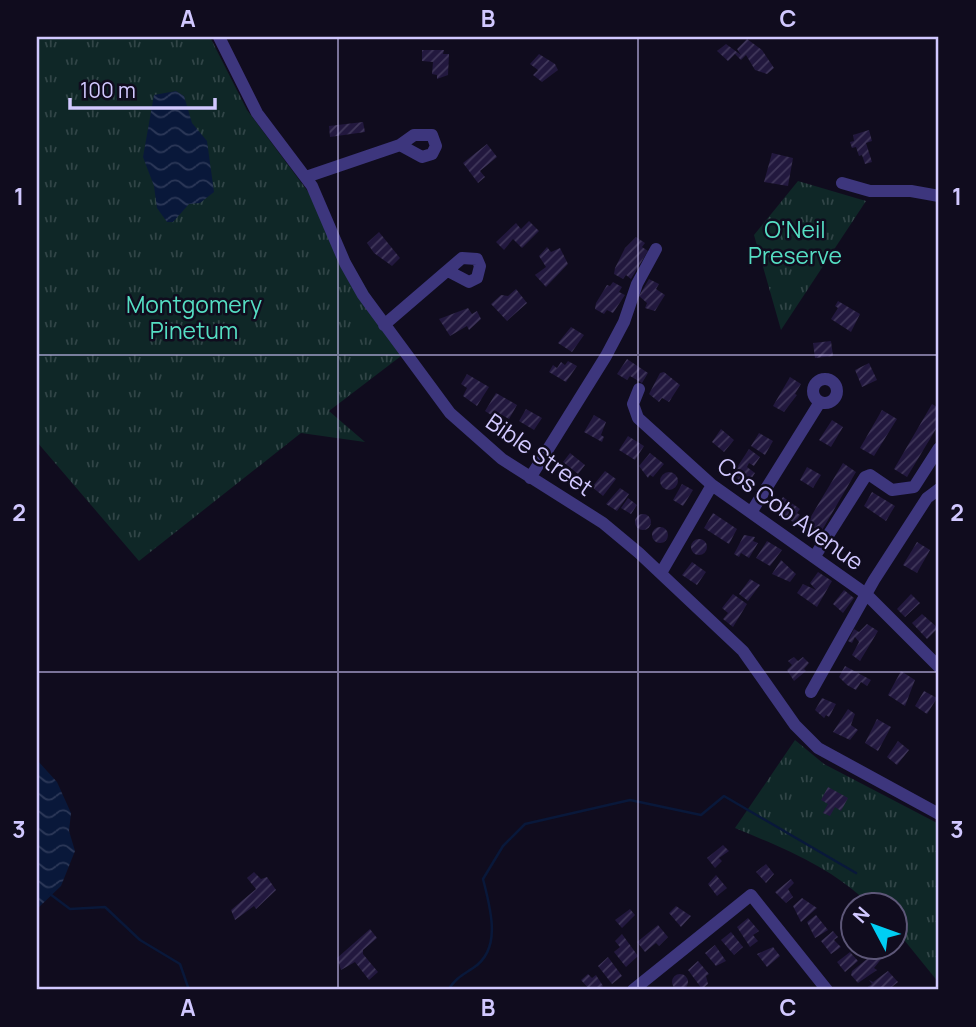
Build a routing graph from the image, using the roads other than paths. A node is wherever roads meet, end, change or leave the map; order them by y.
1 (219, 37) edge
2 (400, 145) dead end
3 (306, 177) junction
4 (842, 183) dead end
5 (939, 196) edge
6 (656, 249) dead end
7 (448, 271) dead end
8 (384, 325) junction
9 (639, 389) dead end
10 (820, 402) dead end
11 (939, 448) edge
12 (530, 478) junction
13 (712, 485) junction
14 (939, 489) edge
15 (752, 511) junction
16 (815, 556) junction
17 (661, 573) junction
18 (866, 594) junction
19 (939, 667) edge
20 (811, 692) dead end
21 (939, 814) edge
22 (633, 990) edge
23 (827, 990) edge

1 - 3 street, Bible Street
2 - 3 street
3 - 8 street, Bible Street
4 - 5 street
6 - 12 street
7 - 8 street
8 - 12 street, Bible Street
9 - 13 street, Cos Cob Avenue
10 - 15 street
11 - 16 street
12 - 17 street, Bible Street
13 - 15 street, Cos Cob Avenue
13 - 17 street
14 - 18 street
15 - 16 street, Cos Cob Avenue
16 - 18 street, Cos Cob Avenue
17 - 21 street, Bible Street
18 - 19 street, Cos Cob Avenue
18 - 20 street
22 - 23 street

